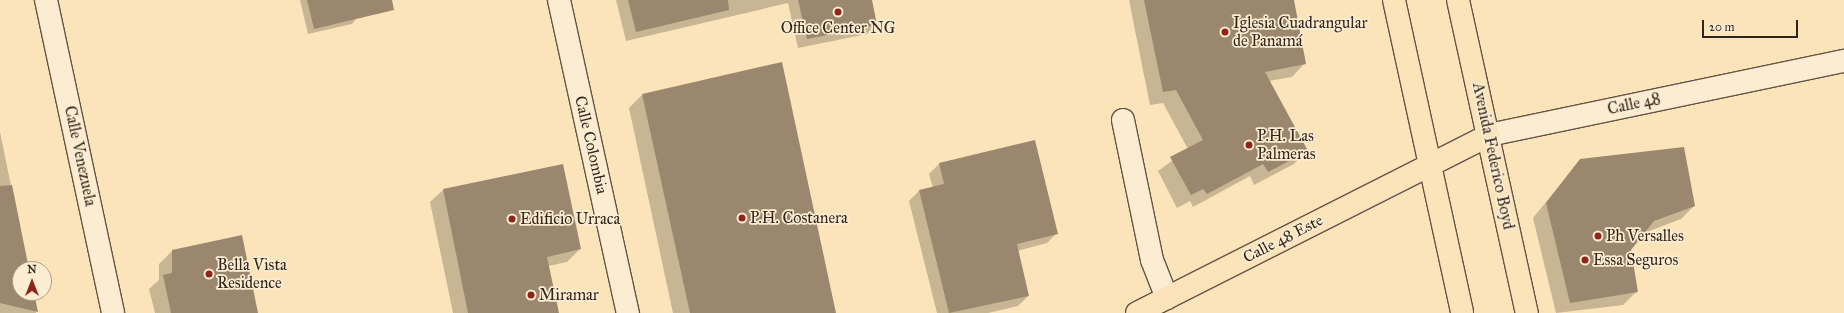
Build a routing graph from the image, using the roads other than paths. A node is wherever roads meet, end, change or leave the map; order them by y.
1 (46, 0) edge
2 (559, 0) edge
3 (1394, 0) edge
4 (1458, 0) edge
5 (1844, 60) edge
6 (1124, 120) dead end
7 (1489, 135) junction
8 (1429, 164) junction
9 (1167, 298) junction
10 (113, 313) edge
11 (628, 313) edge
12 (1137, 313) edge
13 (1462, 313) edge
14 (1527, 313) edge

1 - 10 street, Calle Venezuela
2 - 11 street, Calle Colombia
3 - 8 main road
4 - 7 main road, Avenida Federico Boyd
5 - 7 street, Calle 48
6 - 9 street
7 - 8 main road, Calle 48
7 - 14 main road, Avenida Federico Boyd
8 - 9 main road, Calle 48 Este
8 - 13 main road
9 - 12 main road, Calle 48 Este

